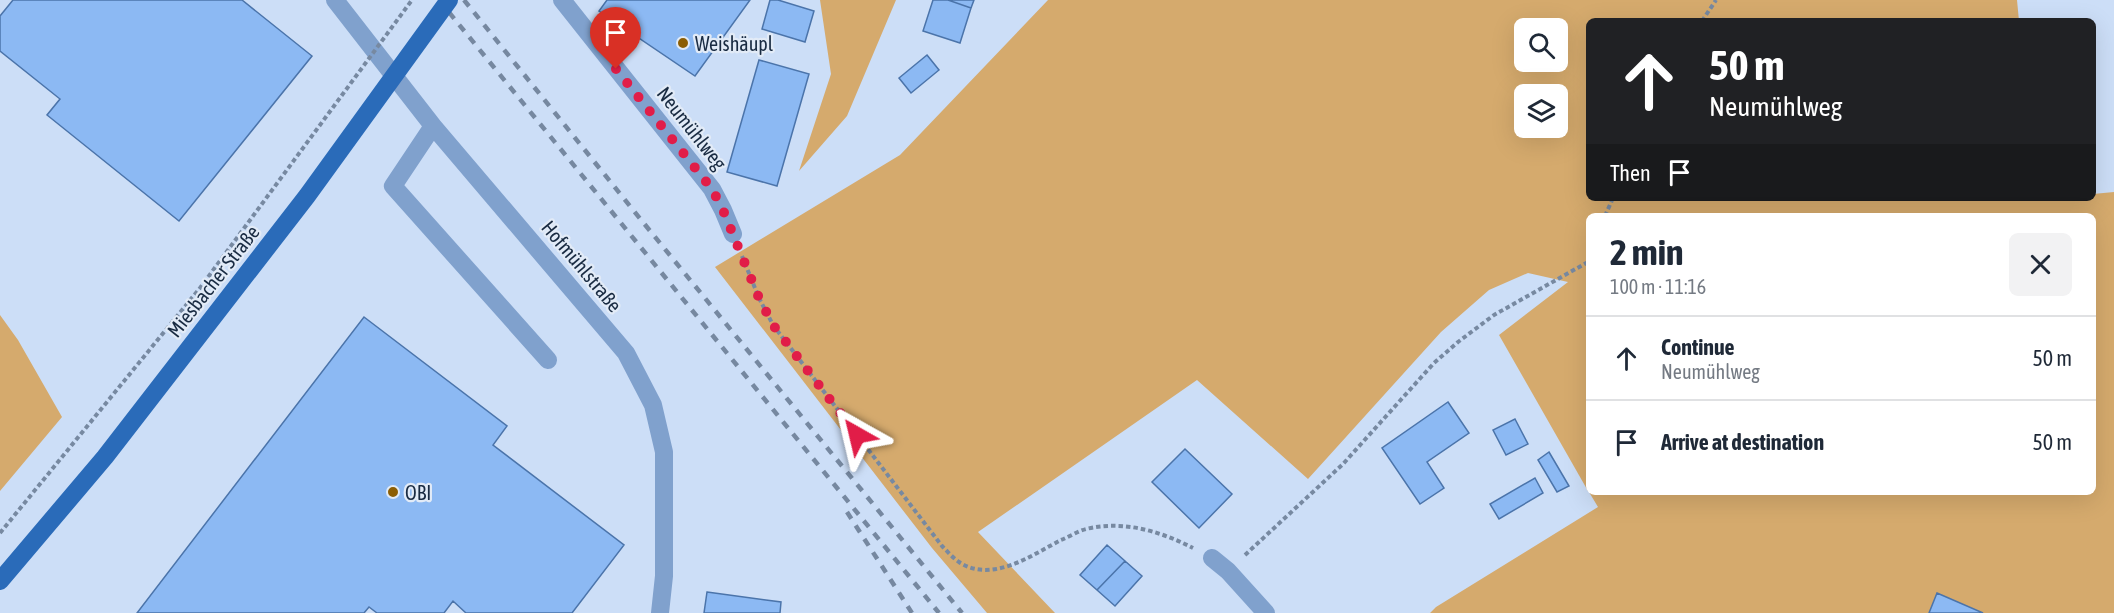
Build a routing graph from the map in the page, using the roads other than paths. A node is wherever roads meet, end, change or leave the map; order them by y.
1 (335, 0) edge
2 (449, 0) edge
3 (562, 0) edge
4 (434, 126) junction
5 (733, 234) road end
6 (548, 360) dead end
7 (1212, 558) road end
8 (0, 580) edge
9 (660, 613) edge
10 (1266, 613) edge

1 - 4 street, Hofmühlstraße
2 - 8 main road, Miesbacher Straße, bridge
3 - 5 street, Neumühlweg
4 - 6 street
4 - 9 street, Hofmühlstraße
7 - 10 street

